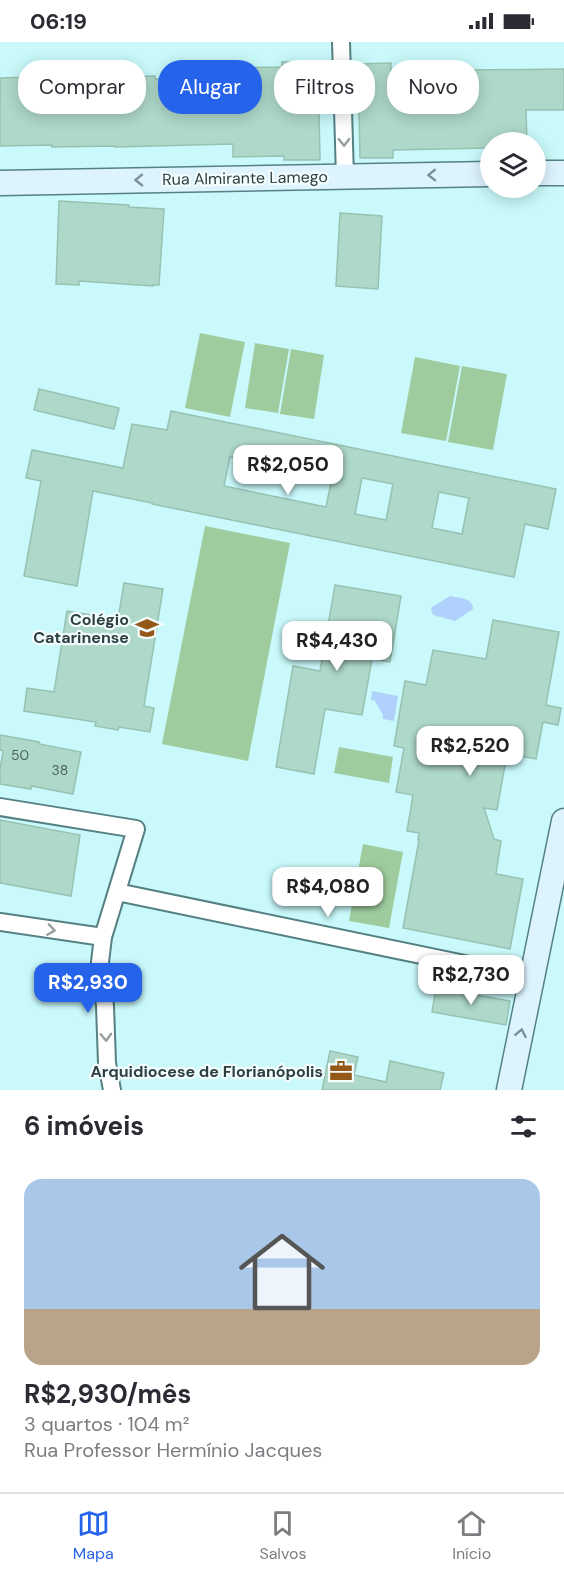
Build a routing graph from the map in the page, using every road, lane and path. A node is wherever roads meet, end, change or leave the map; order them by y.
1 (341, 42) edge
2 (564, 172) edge
3 (546, 173) edge
4 (480, 174) edge
5 (345, 177) junction
6 (0, 183) edge
7 (0, 807) edge
8 (564, 821) edge
9 (117, 892) junction
10 (0, 922) edge
11 (103, 937) junction
12 (532, 978) junction
13 (112, 1090) edge
14 (509, 1090) edge

1 -> 5 street
2 - 3 main road
4 -> 5 main road, Rua Almirante Lamego
5 -> 6 main road, Rua Almirante Lamego
7 - 9 street
8 - 12 main road
9 - 11 street
9 - 12 street
10 -> 11 street
11 -> 13 street
14 -> 12 main road

